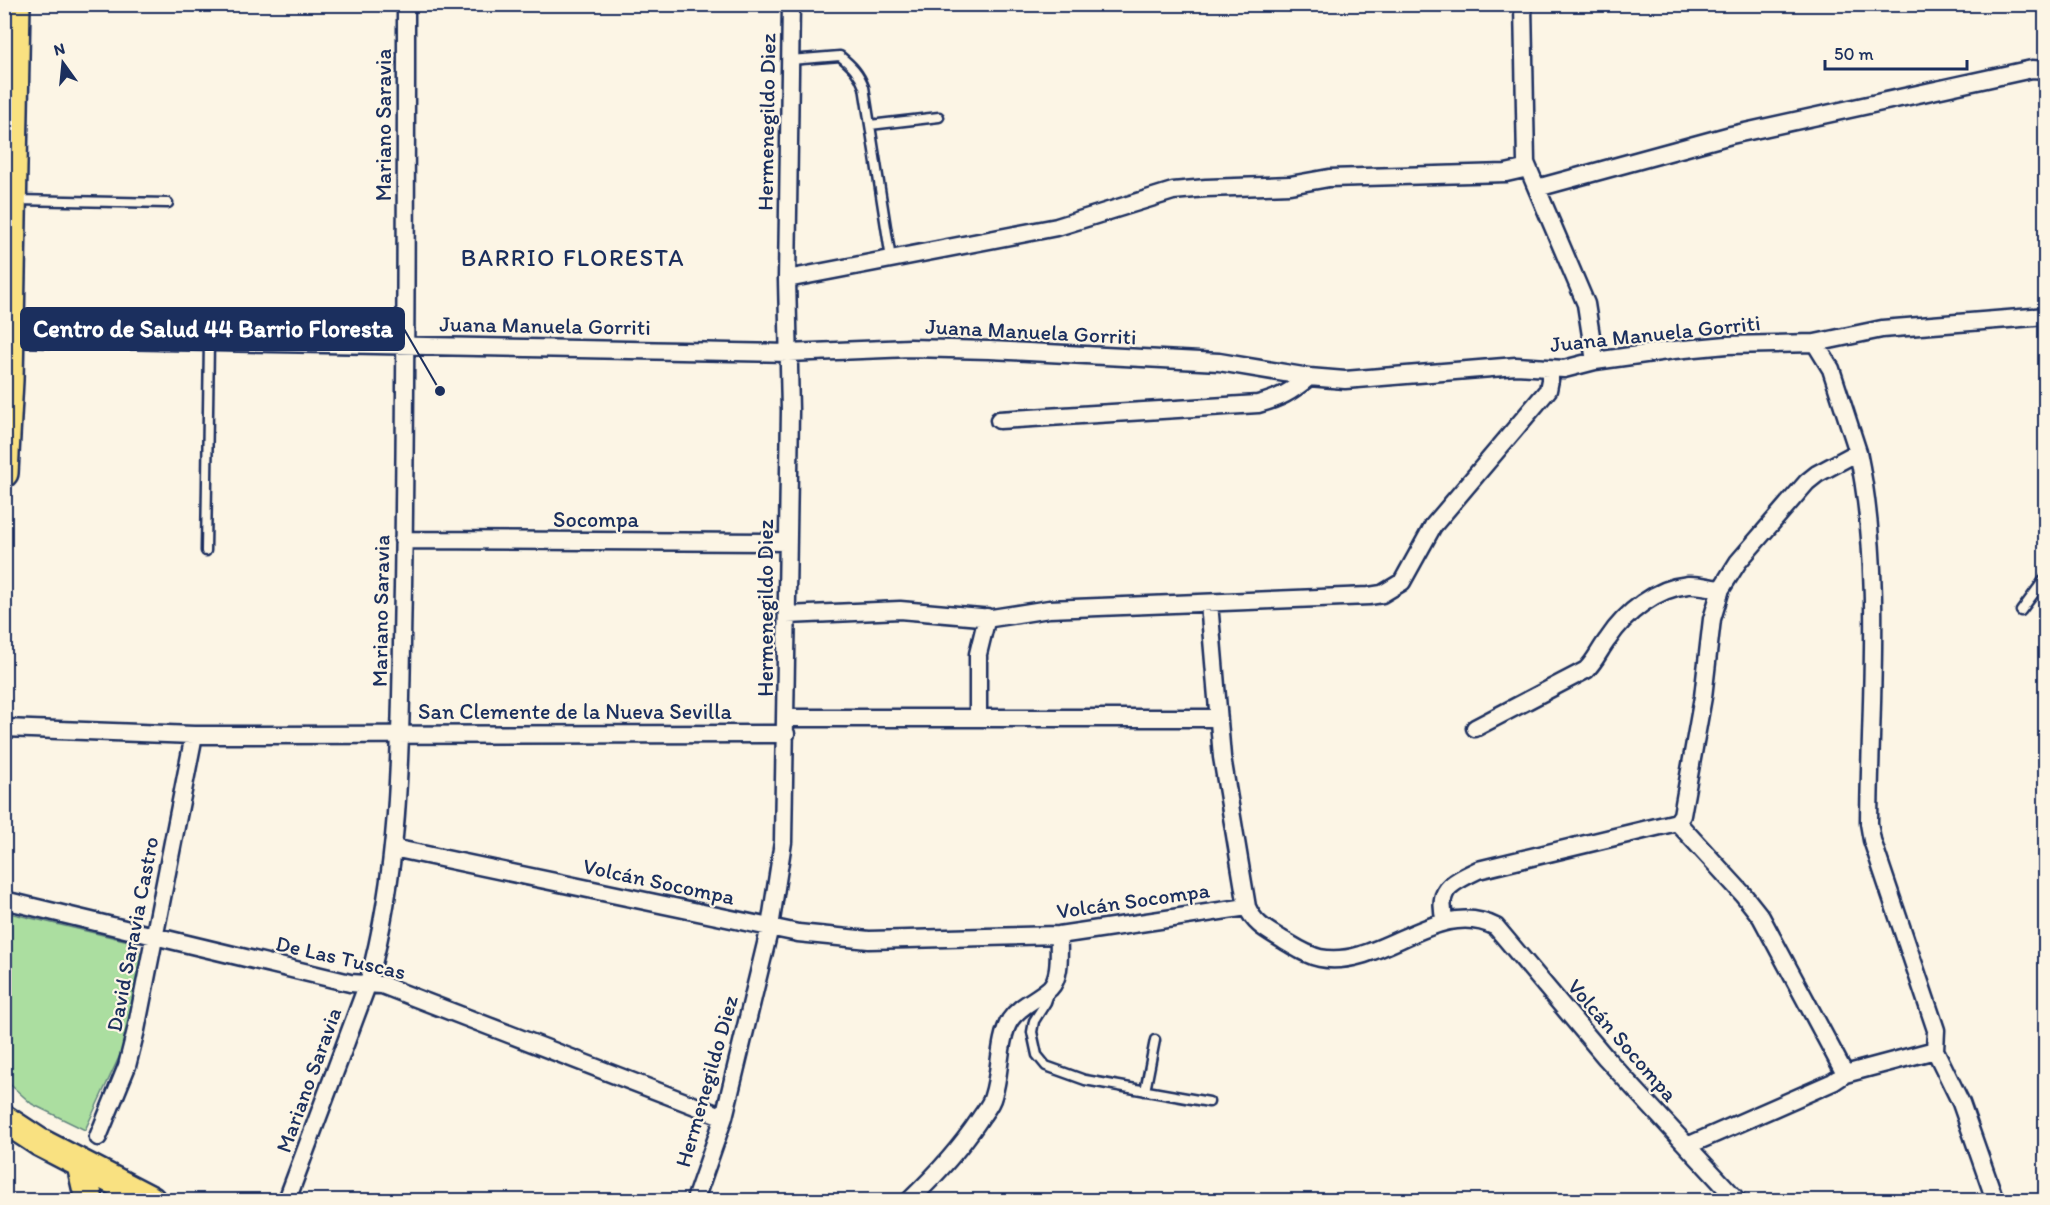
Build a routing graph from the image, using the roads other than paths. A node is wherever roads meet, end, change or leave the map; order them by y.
1 (16, 4) edge
2 (406, 4) edge
3 (791, 4) edge
4 (1523, 4) edge
5 (790, 60) junction
6 (2046, 70) edge
7 (939, 117) dead end
8 (870, 125) junction
9 (9, 155) edge
10 (1528, 168) junction
11 (1538, 188) junction
12 (12, 200) junction
13 (168, 203) dead end
14 (891, 259) junction
15 (787, 279) junction
16 (2046, 316) edge
17 (10, 338) junction
18 (209, 341) junction
19 (1815, 343) junction
20 (406, 344) junction
21 (788, 353) junction
22 (1595, 361) junction
23 (1550, 369) junction
24 (1309, 377) junction
25 (7, 380) edge
26 (999, 420) dead end
27 (1858, 452) junction
28 (4, 473) edge
29 (404, 540) junction
30 (788, 542) junction
31 (206, 551) dead end
32 (2046, 577) edge
33 (1721, 589) junction
34 (1209, 603) junction
35 (2021, 611) dead end
36 (787, 615) junction
37 (987, 617) junction
38 (978, 718) junction
39 (1218, 718) junction
40 (786, 726) junction
41 (4, 728) edge
42 (1475, 728) dead end
43 (400, 734) junction
44 (194, 735) junction
45 (1677, 822) junction
46 (393, 848) junction
47 (4, 900) edge
48 (1247, 907) junction
49 (1445, 921) junction
50 (770, 927) junction
51 (1059, 935) junction
52 (156, 938) junction
53 (368, 983) junction
54 (1051, 987) junction
55 (1155, 1040) dead end
56 (1935, 1050) junction
57 (1845, 1074) junction
58 (1145, 1091) junction
59 (1209, 1102) dead end
60 (724, 1118) junction
61 (4, 1119) edge
62 (98, 1137) dead end
63 (1687, 1146) junction
64 (81, 1165) junction
65 (89, 1200) edge
66 (116, 1200) edge
67 (151, 1200) edge
68 (287, 1200) edge
69 (695, 1200) edge
70 (910, 1200) edge
71 (1737, 1200) edge
72 (1995, 1200) edge

1 - 9 main road
2 - 20 street, Mariano Saravia
3 - 5 street, Hermenegildo Diez
4 - 10 street
5 - 8 lane
5 - 15 street, Hermenegildo Diez
6 - 11 street
7 - 8 lane
8 - 14 lane
9 - 12 main road
10 - 11 street
10 - 14 street
11 - 22 street
12 - 13 lane
12 - 17 main road
14 - 15 street
15 - 21 street, Hermenegildo Diez
16 - 19 street, Juana Manuela Gorriti
17 - 18 street, Juana Manuela Gorriti
17 - 25 main road
18 - 20 street, Juana Manuela Gorriti
18 - 31 lane
19 - 22 street, Juana Manuela Gorriti
19 - 27 street
20 - 21 street, Juana Manuela Gorriti
20 - 29 street, Mariano Saravia
21 - 24 street, Juana Manuela Gorriti
21 - 30 street, Hermenegildo Diez
22 - 23 street, Juana Manuela Gorriti
23 - 24 street, Juana Manuela Gorriti
23 - 34 street
24 - 26 street
25 - 28 main road
27 - 33 street
27 - 56 street
29 - 30 street, Socompa
29 - 43 street, Mariano Saravia
30 - 36 street, Hermenegildo Diez
32 - 35 lane
33 - 42 street
33 - 45 street
34 - 37 street
34 - 39 street
36 - 37 street
36 - 40 street, Hermenegildo Diez
37 - 38 street
38 - 39 street, San Clemente de la Nueva Sevilla
38 - 40 street, San Clemente de la Nueva Sevilla
39 - 48 street
40 - 43 street, San Clemente de la Nueva Sevilla
40 - 50 street, Hermenegildo Diez
41 - 44 street, San Clemente de la Nueva Sevilla
43 - 44 street, San Clemente de la Nueva Sevilla
43 - 46 street, Mariano Saravia
44 - 52 street, David Saravia Castro
45 - 49 street
45 - 57 street
46 - 50 street, Volcán Socompa
46 - 53 street, Mariano Saravia
47 - 52 street, De Las Tuscas
48 - 49 street, Volcán Socompa
48 - 51 street, Volcán Socompa
49 - 63 street, Volcán Socompa
50 - 51 street, Volcán Socompa
50 - 60 street, Hermenegildo Diez
51 - 54 street
52 - 53 street, De Las Tuscas
52 - 62 street, David Saravia Castro
53 - 60 street, De Las Tuscas
53 - 68 street, Mariano Saravia
54 - 58 lane
54 - 70 street
55 - 58 lane
56 - 57 street
56 - 72 street
57 - 63 street
58 - 59 lane
60 - 69 street, Hermenegildo Diez
61 - 64 main road
63 - 71 street, Volcán Socompa
64 - 65 main road
64 - 66 main road
64 - 67 main road

